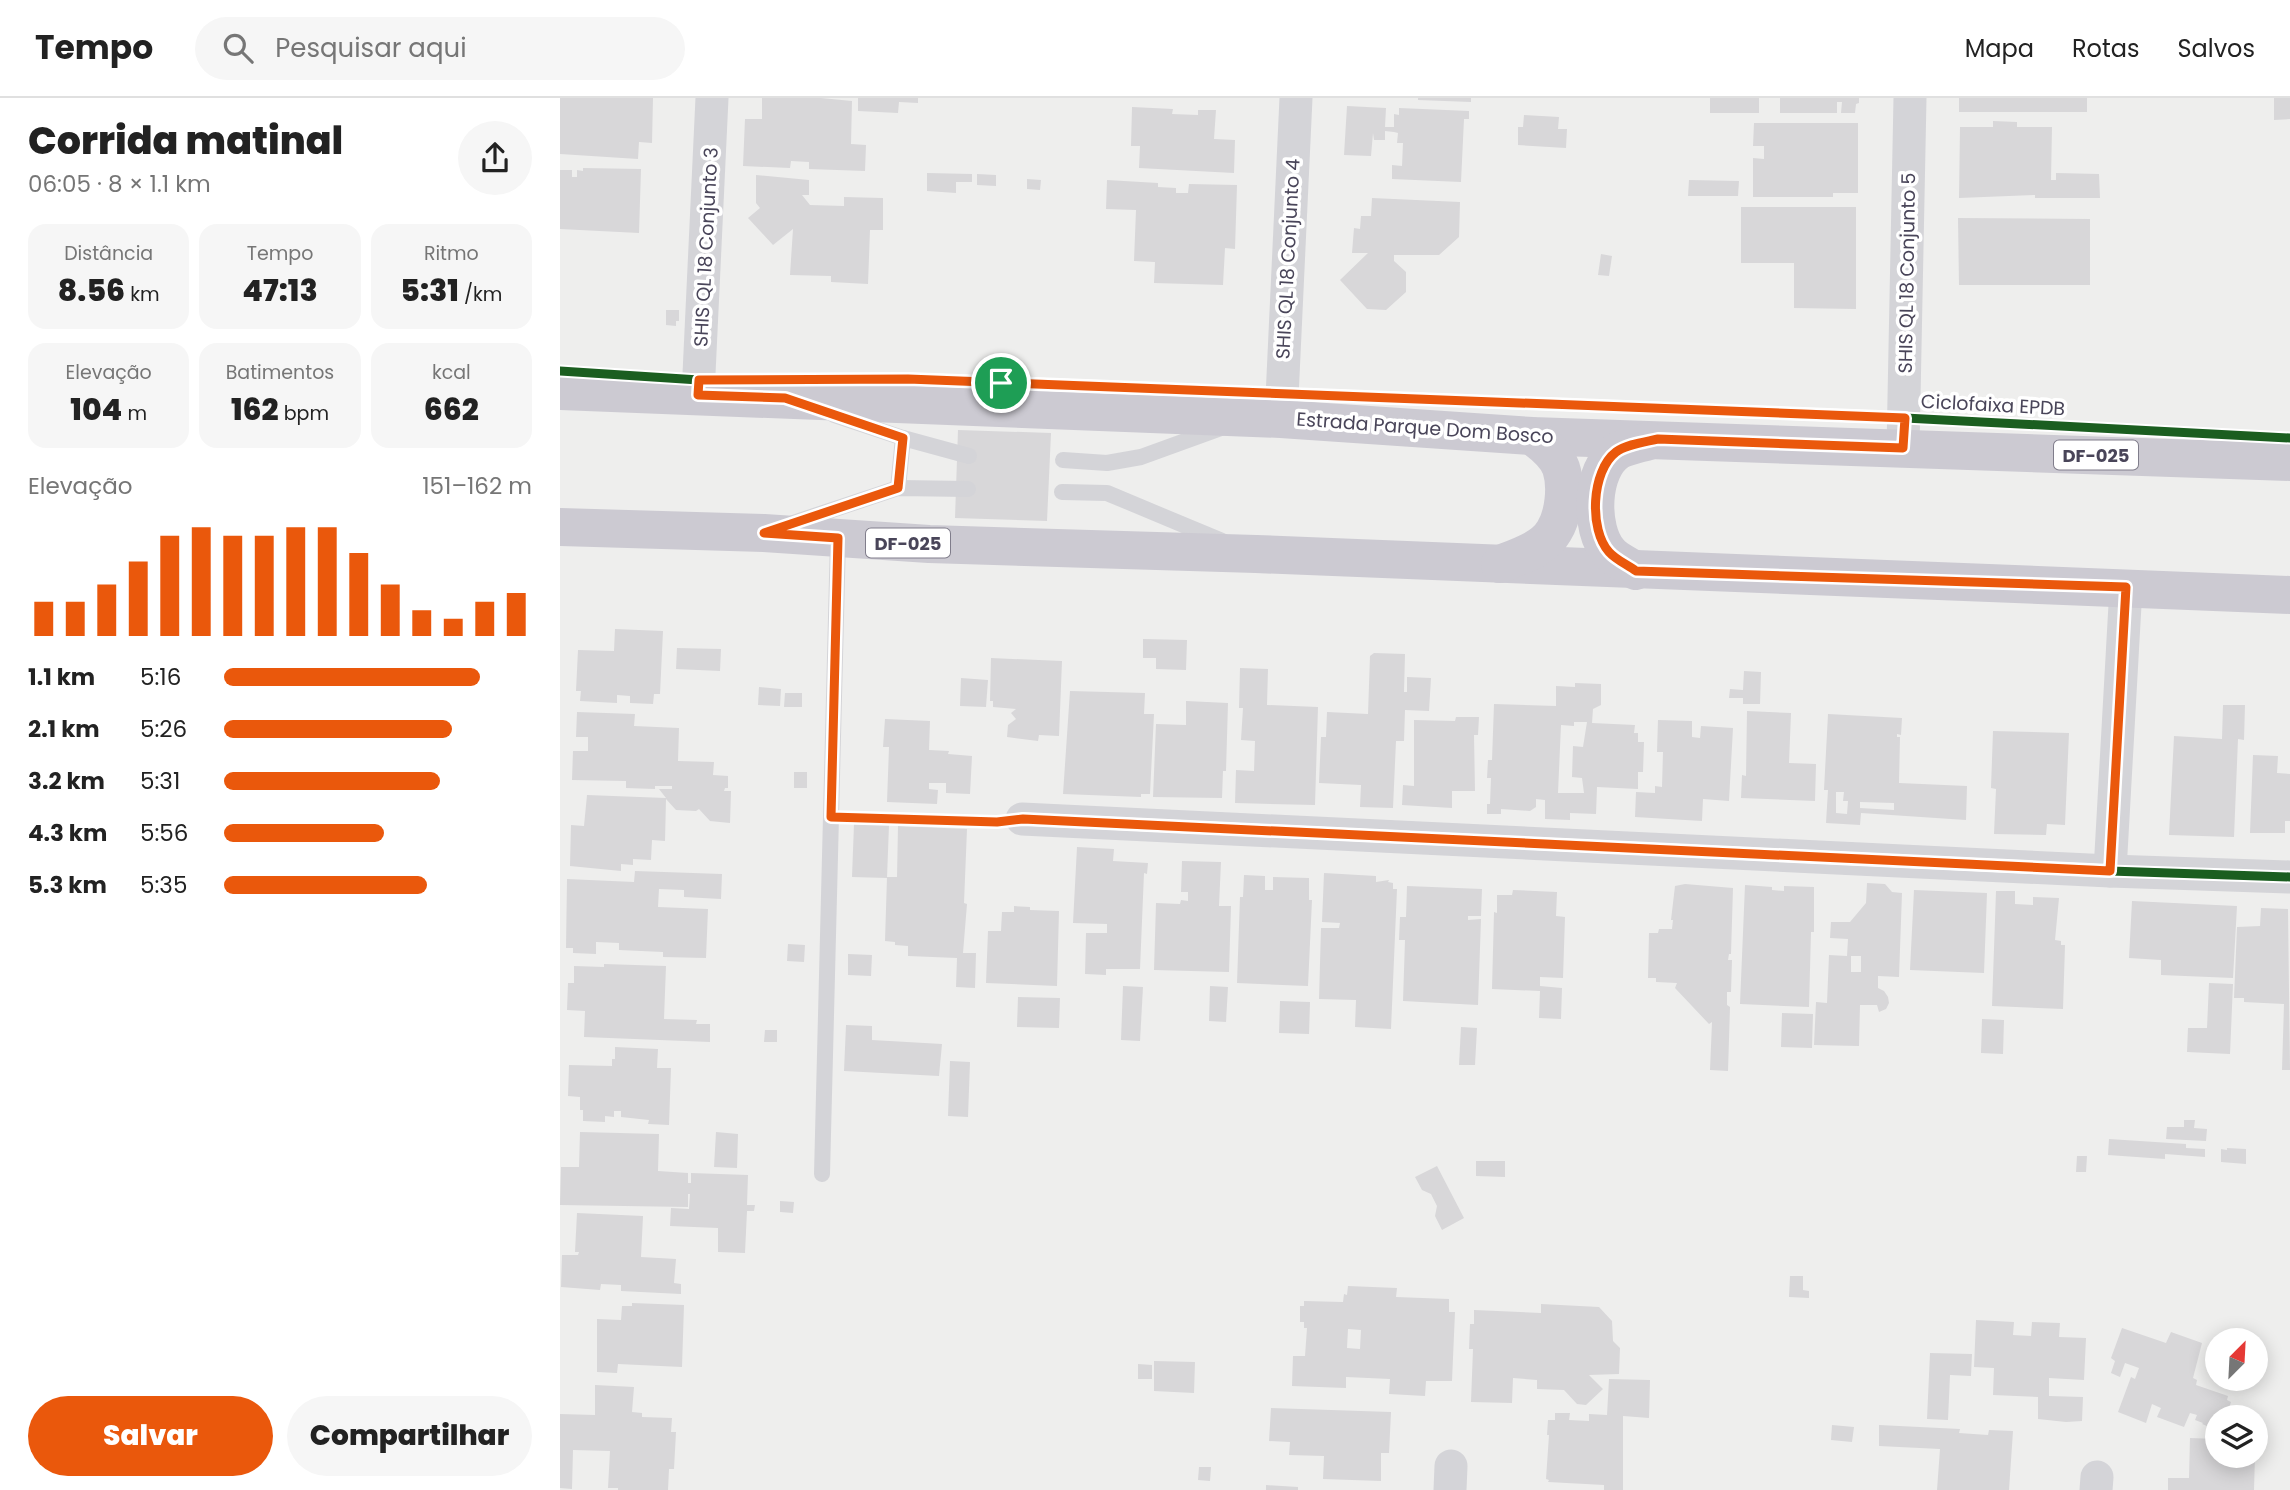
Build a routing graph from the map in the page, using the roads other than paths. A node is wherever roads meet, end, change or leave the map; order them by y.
1 (712, 98) edge
2 (1296, 98) edge
3 (1910, 98) edge
4 (560, 391) edge
5 (698, 395) junction
6 (785, 398) junction
7 (1266, 419) junction
8 (1532, 436) junction
9 (903, 438) junction
10 (1658, 439) junction
11 (1903, 448) junction
12 (969, 456) dead end
13 (1063, 460) dead end
14 (2290, 462) edge
15 (1107, 463) junction
16 (898, 488) junction
17 (968, 489) dead end
18 (1062, 492) dead end
19 (1107, 494) junction
20 (560, 527) edge
21 (764, 533) junction
22 (838, 538) junction
23 (1256, 554) junction
24 (1500, 565) junction
25 (1636, 571) junction
26 (2126, 587) junction
27 (2290, 595) edge
28 (1023, 819) road end
29 (2110, 871) junction
30 (2290, 877) edge
31 (822, 1174) dead end

1 - 5 street, SHIS QL 18 Conjunto 3
2 - 7 street, SHIS QL 18 Conjunto 4
3 - 11 street, SHIS QL 18 Conjunto 5
4 - 5 main road, Estrada Parque Dom Bosco / DF-025
5 - 6 main road, Estrada Parque Dom Bosco / DF-025
6 - 7 main road, Estrada Parque Dom Bosco / DF-025
6 - 9 lane
7 - 8 main road, Estrada Parque Dom Bosco / DF-025
7 - 15 lane
8 - 10 main road, Estrada Parque Dom Bosco / DF-025
8 - 24 main road
9 - 12 lane
9 - 16 lane
10 - 11 main road, Estrada Parque Dom Bosco / DF-025
10 - 25 main road
11 - 14 main road, Estrada Parque Dom Bosco / DF-025
13 - 15 lane
15 - 19 lane
16 - 17 lane
16 - 21 lane
18 - 19 lane
19 - 23 lane
20 - 21 main road, DF-025
21 - 22 main road, DF-025
22 - 23 main road, DF-025
22 - 31 lane
23 - 24 main road, DF-025
24 - 25 main road, DF-025
25 - 26 main road, DF-025
26 - 27 main road, DF-025
26 - 29 street
28 - 29 street
29 - 30 street

